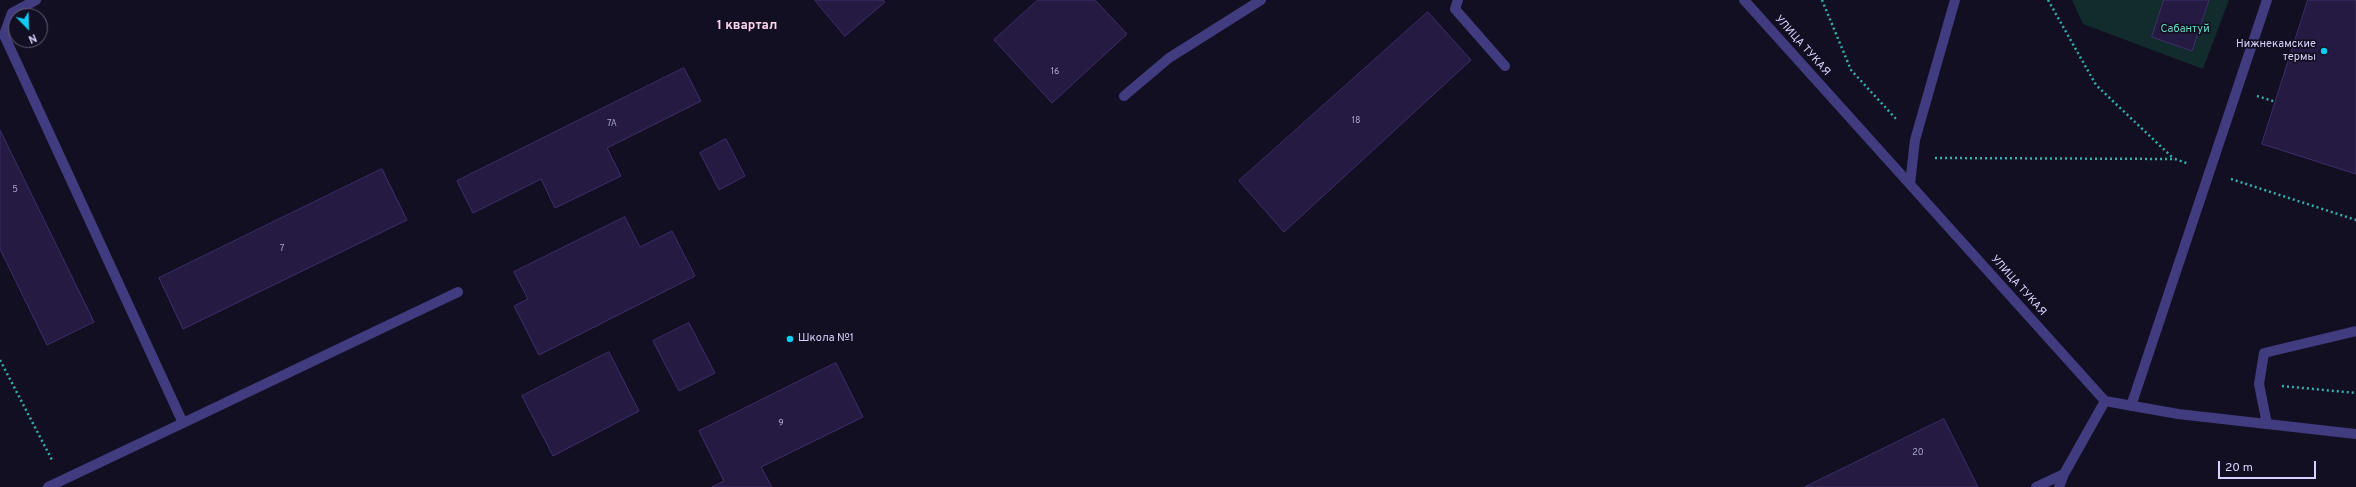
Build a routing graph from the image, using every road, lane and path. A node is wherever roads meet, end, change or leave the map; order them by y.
1 (36, 0) edge
2 (1261, 0) edge
3 (1458, 0) edge
4 (1744, 0) edge
5 (1822, 0) edge
6 (1954, 0) edge
7 (2048, 0) edge
8 (2267, 0) edge
9 (1505, 66) dead end
10 (1124, 96) dead end
11 (1915, 140) junction
12 (2175, 159) junction
13 (2210, 172) junction
14 (1910, 184) junction
15 (2356, 220) edge
16 (458, 292) dead end
17 (2356, 331) edge
18 (0, 360) edge
19 (2259, 384) junction
20 (2356, 393) edge
21 (2106, 401) junction
22 (2131, 406) junction
23 (183, 423) junction
24 (2267, 424) junction
25 (2356, 434) edge
26 (2064, 474) junction
27 (62, 480) junction
28 (48, 487) edge
29 (2036, 487) edge
30 (2059, 487) edge

1 - 23 street
2 - 10 street
3 - 9 street
4 - 14 street, УЛИЦА ТУКАЯ
5 - 11 path
6 - 11 street
7 - 12 path
8 - 13 street
11 - 12 path
11 - 14 street
12 - 13 path
13 - 15 path
13 - 22 street
14 - 21 street, УЛИЦА ТУКАЯ
16 - 23 street
17 - 19 street
18 - 27 path
19 - 20 path
19 - 24 street
21 - 22 street
21 - 26 street
22 - 24 street
23 - 27 street
24 - 25 street
26 - 29 street
26 - 30 street
27 - 28 street

